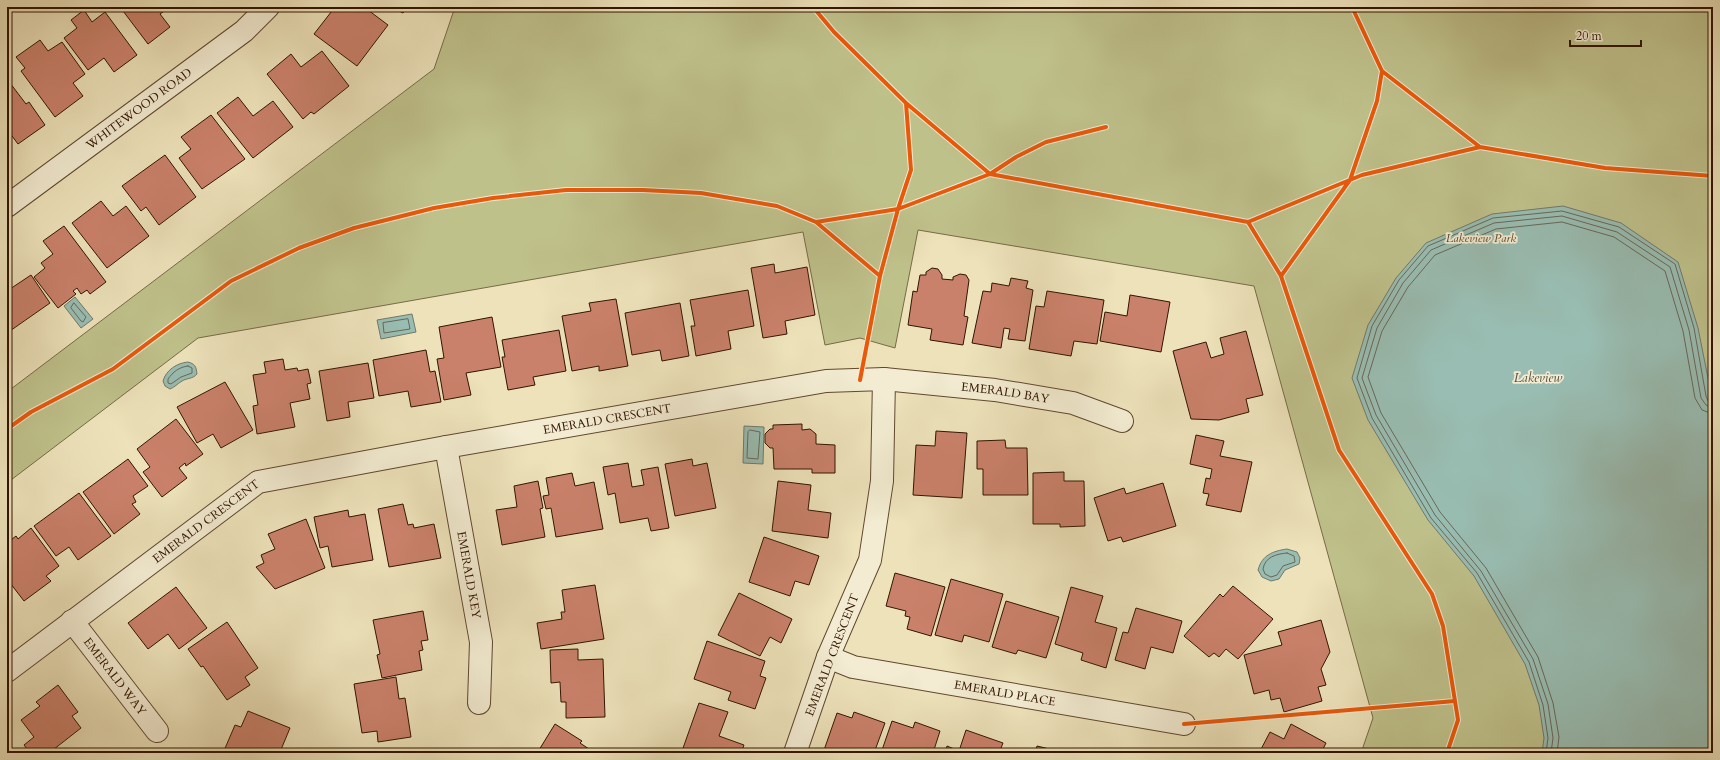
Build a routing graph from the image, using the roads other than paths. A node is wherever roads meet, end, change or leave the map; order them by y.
1 (268, 7) edge
2 (7, 206) edge
3 (884, 379) junction
4 (1122, 422) dead end
5 (446, 447) junction
6 (72, 621) junction
7 (828, 657) junction
8 (7, 671) edge
9 (479, 704) dead end
10 (1184, 724) dead end
11 (157, 732) dead end
12 (795, 753) edge

1 - 2 street, WHITEWOOD ROAD
3 - 4 street, EMERALD BAY
3 - 5 street, EMERALD CRESCENT
3 - 7 street, EMERALD CRESCENT
5 - 6 street, EMERALD CRESCENT
5 - 9 street, EMERALD KEY
6 - 8 street, EMERALD CRESCENT
6 - 11 street, EMERALD WAY
7 - 10 street, EMERALD PLACE
7 - 12 street, EMERALD CRESCENT

